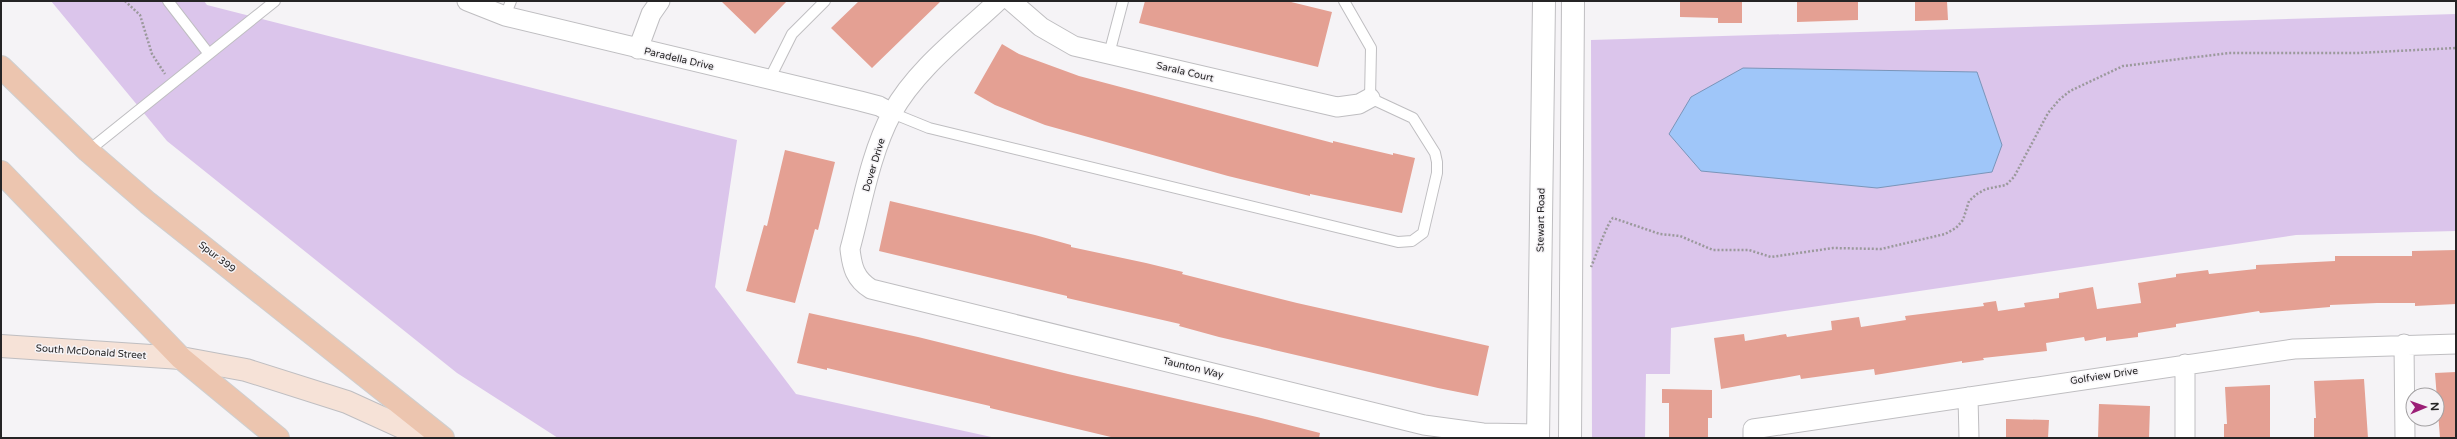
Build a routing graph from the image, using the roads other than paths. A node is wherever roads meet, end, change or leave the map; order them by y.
1 (168, 1) edge
2 (275, 1) edge
3 (467, 1) edge
4 (660, 1) edge
5 (825, 1) edge
6 (998, 1) edge
7 (1011, 1) edge
8 (1123, 1) edge
9 (1344, 1) edge
10 (1544, 1) edge
11 (1573, 1) edge
12 (508, 8) edge
13 (638, 49) junction
14 (209, 54) junction
15 (1109, 54) junction
16 (1, 67) edge
17 (769, 80) junction
18 (1370, 98) junction
19 (892, 113) junction
20 (88, 150) junction
21 (1, 172) edge
22 (855, 275) joint
23 (2404, 344) junction
24 (2456, 344) edge
25 (1, 346) edge
26 (181, 358) junction
27 (2185, 364) junction
28 (1968, 397) junction
29 (1753, 433) edge
30 (1538, 436) edge
31 (278, 438) edge
32 (426, 438) edge
33 (443, 438) edge
34 (1570, 438) edge
35 (1969, 438) edge
36 (2185, 438) edge
37 (2405, 438) edge

1 - 14 lane
2 - 14 lane
3 - 12 street, Paradella Drive
4 - 13 street
5 - 17 lane
6 - 19 street, Dover Drive
7 - 15 street, Sarala Court
8 - 15 lane
9 - 18 lane
10 - 30 street, Stewart Road
11 - 34 street
12 - 13 street, Paradella Drive
13 - 17 street, Paradella Drive
14 - 20 lane
15 - 18 street, Sarala Court
16 - 20 main road, Spur 399
17 - 19 street, Paradella Drive
18 - 19 lane
19 - 22 street, Dover Drive
20 - 33 main road, Spur 399
21 - 26 main road
22 - 30 street, Taunton Way
23 - 24 street, Golfview Drive
23 - 27 street, Golfview Drive
23 - 37 street
25 - 26 main road, South McDonald Street
26 - 31 main road
26 - 32 main road, South McDonald Street
27 - 28 street, Golfview Drive
27 - 36 street
28 - 29 street, Golfview Drive
28 - 35 street

